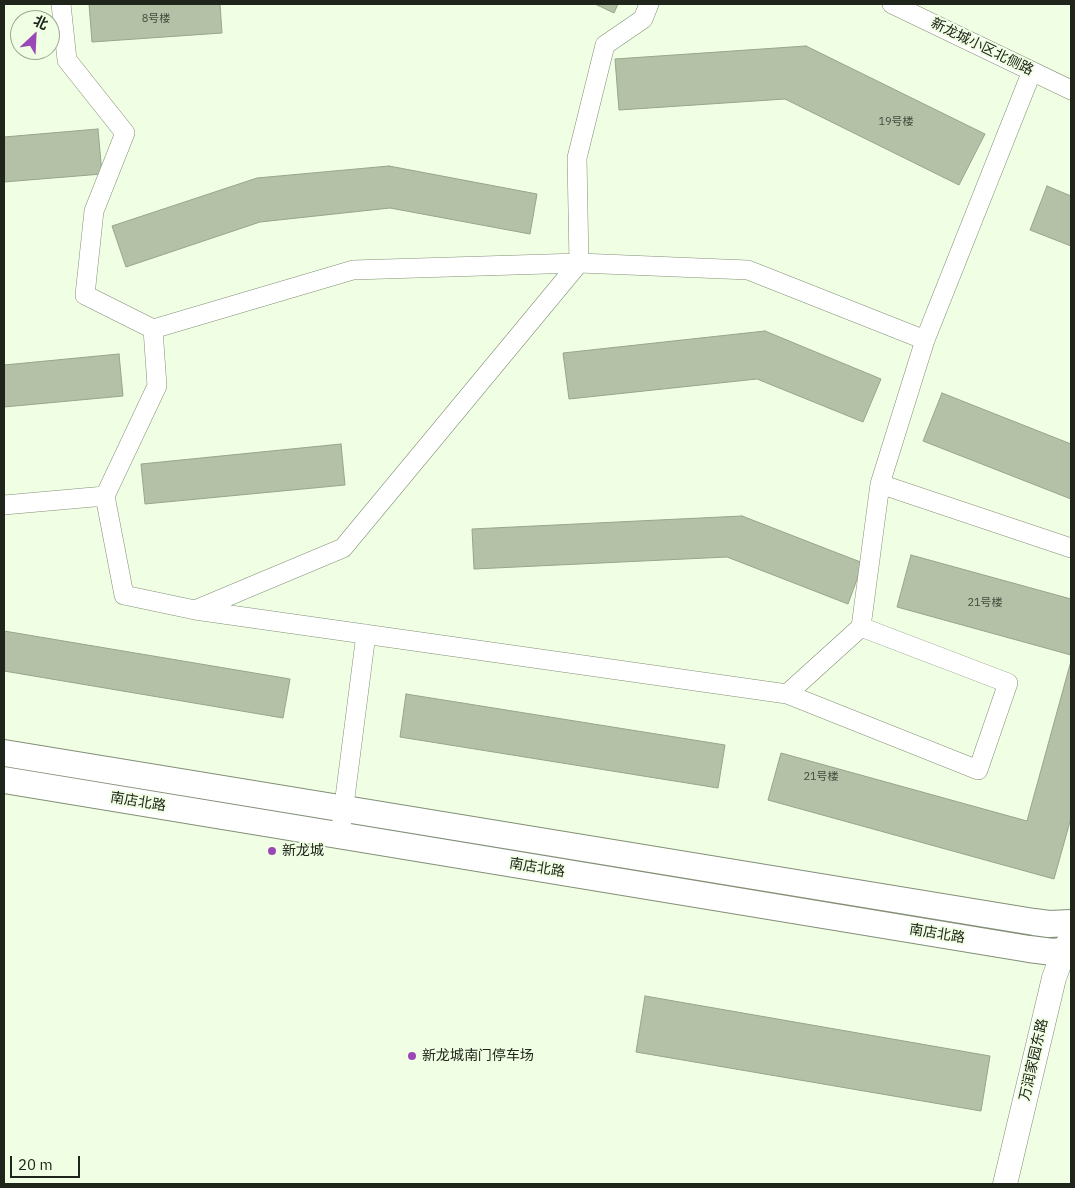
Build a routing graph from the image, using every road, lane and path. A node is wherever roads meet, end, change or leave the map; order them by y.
1 (61, 4) edge
2 (649, 4) edge
3 (892, 4) edge
4 (1032, 71) junction
5 (1071, 90) edge
6 (579, 263) junction
7 (154, 329) junction
8 (925, 340) junction
9 (880, 484) junction
10 (105, 496) junction
11 (4, 504) edge
12 (1071, 548) edge
13 (195, 610) junction
14 (861, 627) junction
15 (366, 634) junction
16 (787, 694) junction
17 (4, 753) edge
18 (4, 780) edge
19 (344, 809) junction
20 (340, 836) junction
21 (1071, 924) edge
22 (1069, 946) edge
23 (1005, 1184) edge

1 - 7 street
2 - 6 street
3 - 4 street, 新龙城小区北侧路
4 - 5 street, 新龙城小区北侧路
4 - 8 street
6 - 7 street
6 - 8 street
6 - 13 street
7 - 10 street
8 - 9 street
9 - 12 street
9 - 14 street
10 - 11 street
10 - 13 street
13 - 15 street
14 - 16 street
14 - 16 street
15 - 16 street
15 - 19 street
17 - 19 main road, 南店北路
18 - 20 main road, 南店北路
19 - 20 street
19 - 21 main road, 南店北路
20 - 22 main road, 南店北路
22 - 23 street, 万润家园东路

